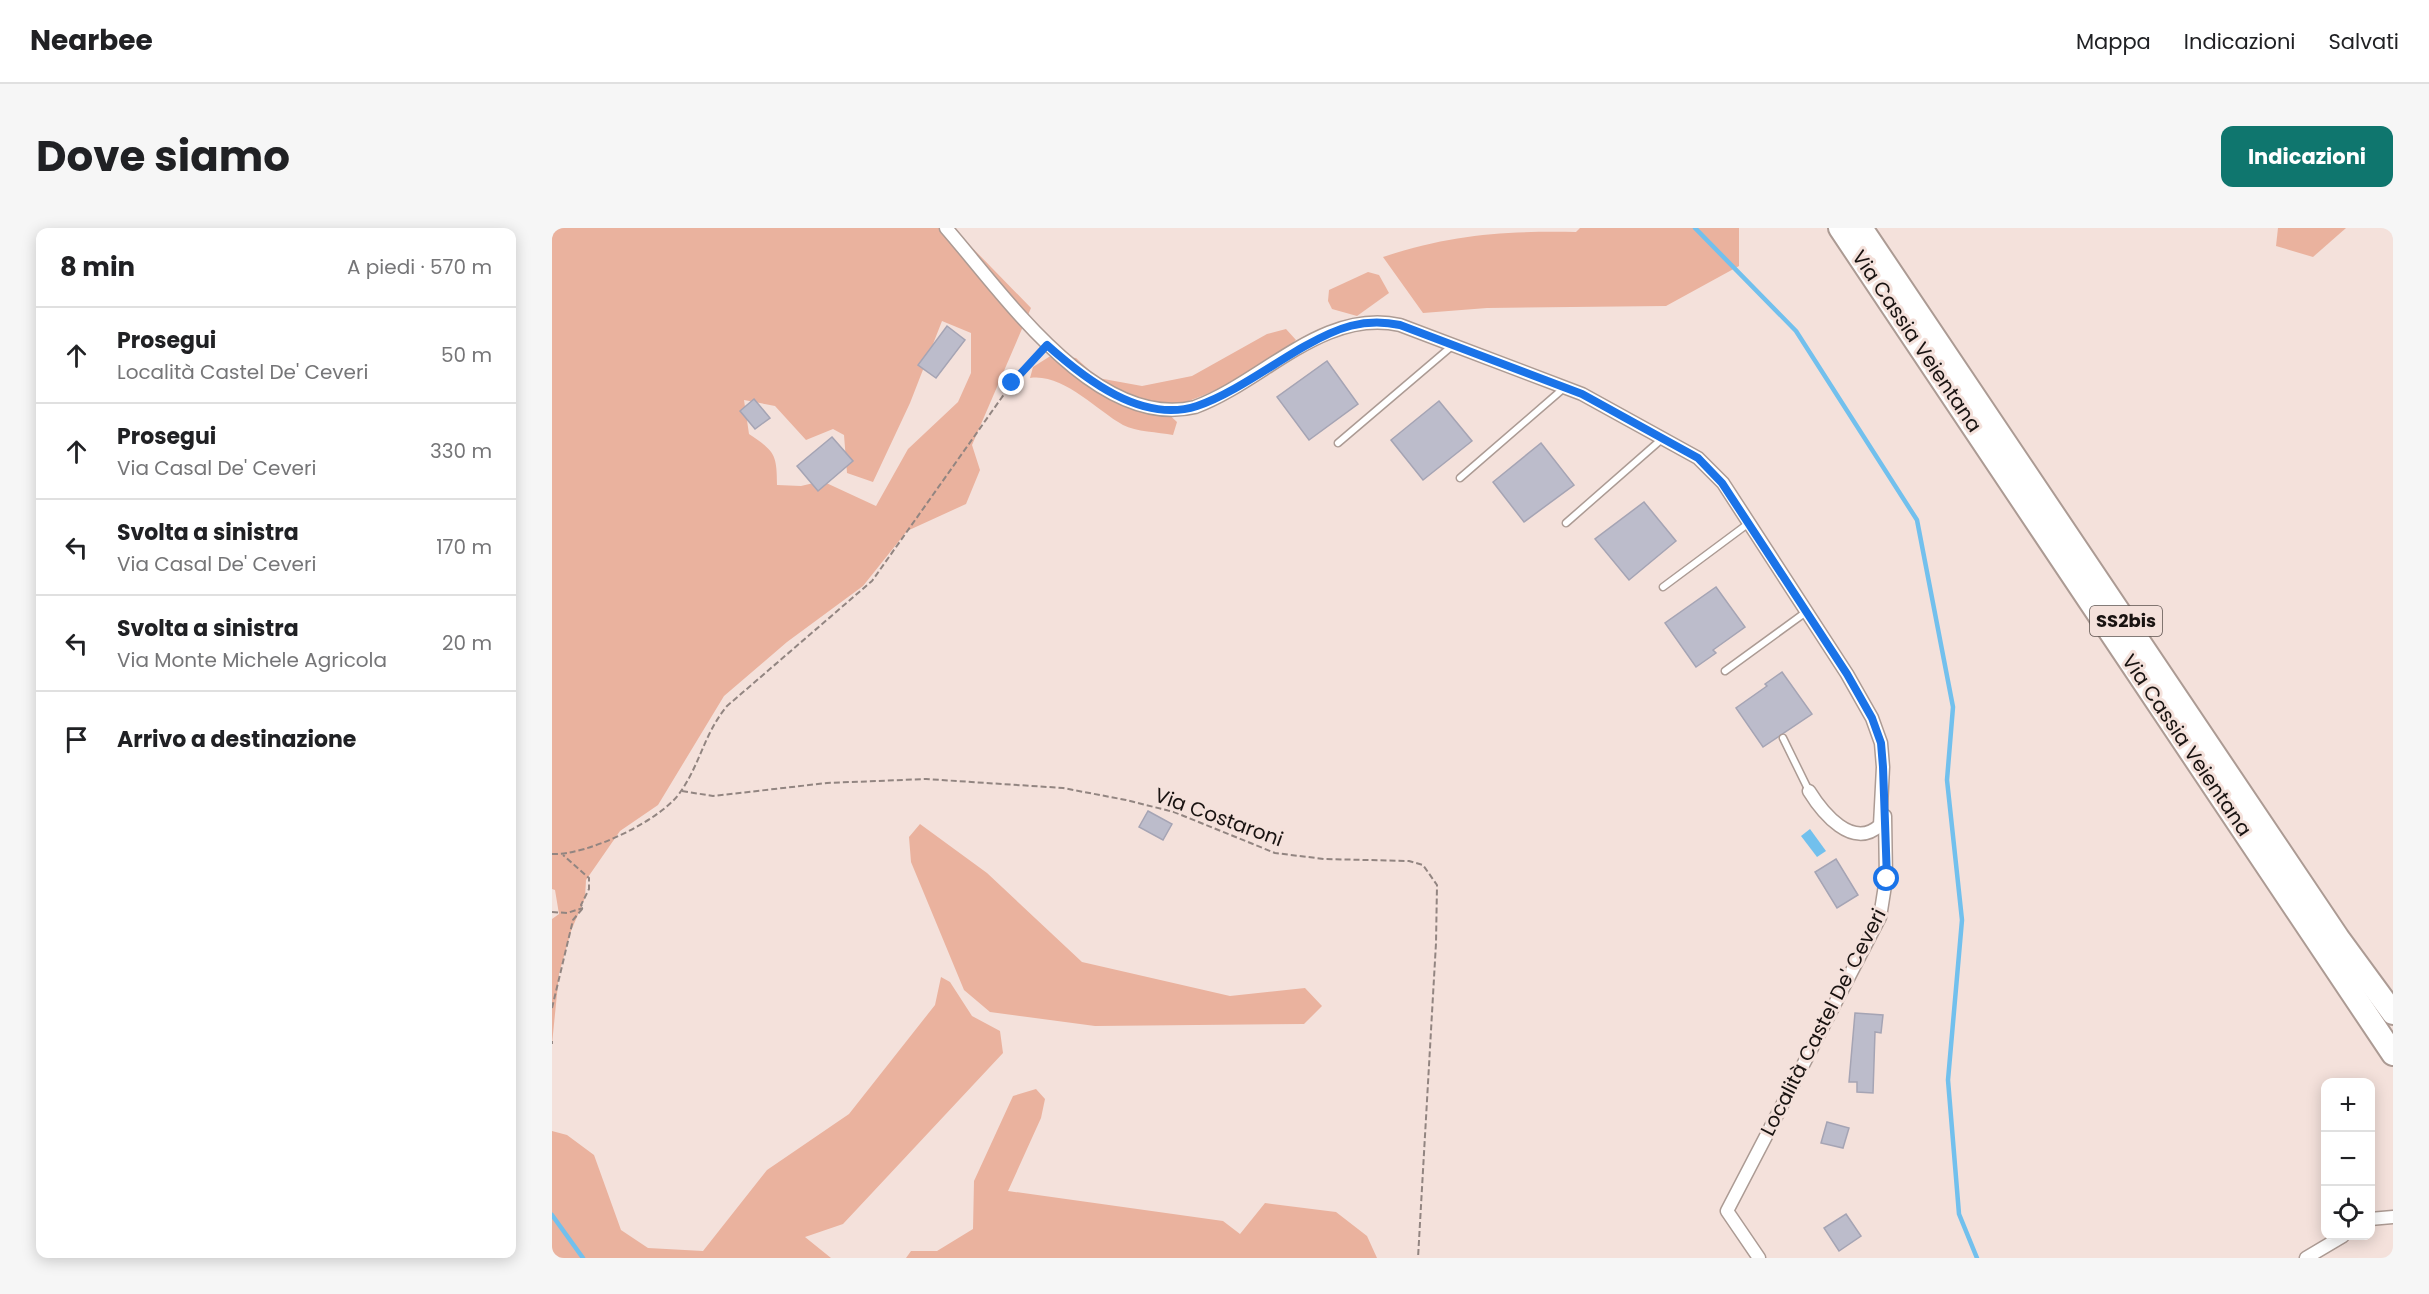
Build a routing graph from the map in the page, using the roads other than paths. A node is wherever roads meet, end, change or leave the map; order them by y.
1 (946, 228) edge
2 (1840, 228) edge
3 (1861, 228) edge
4 (1452, 346) junction
5 (1566, 386) junction
6 (1663, 437) junction
7 (1338, 443) dead end
8 (1460, 478) dead end
9 (1566, 523) dead end
10 (1749, 523) junction
11 (1663, 587) dead end
12 (1806, 612) junction
13 (1725, 671) dead end
14 (1783, 738) dead end
15 (1883, 767) junction
16 (1809, 791) joint
17 (2393, 1013) edge
18 (2393, 1054) edge
19 (2393, 1217) edge
20 (2375, 1219) edge
21 (2336, 1240) edge
22 (1759, 1258) edge
23 (2306, 1258) edge

1 - 4 street
2 - 18 highway, Via Cassia Veientana / SS2bis
3 - 17 highway, Via Cassia Veientana / SS2bis
4 - 5 street
4 - 7 lane
5 - 6 street
5 - 8 lane
6 - 9 lane
6 - 10 street
10 - 11 lane
10 - 12 street
12 - 13 lane
12 - 15 street
14 - 16 lane
15 - 16 street
15 - 22 street, Località Castel De' Ceveri
19 - 20 street
21 - 23 street

